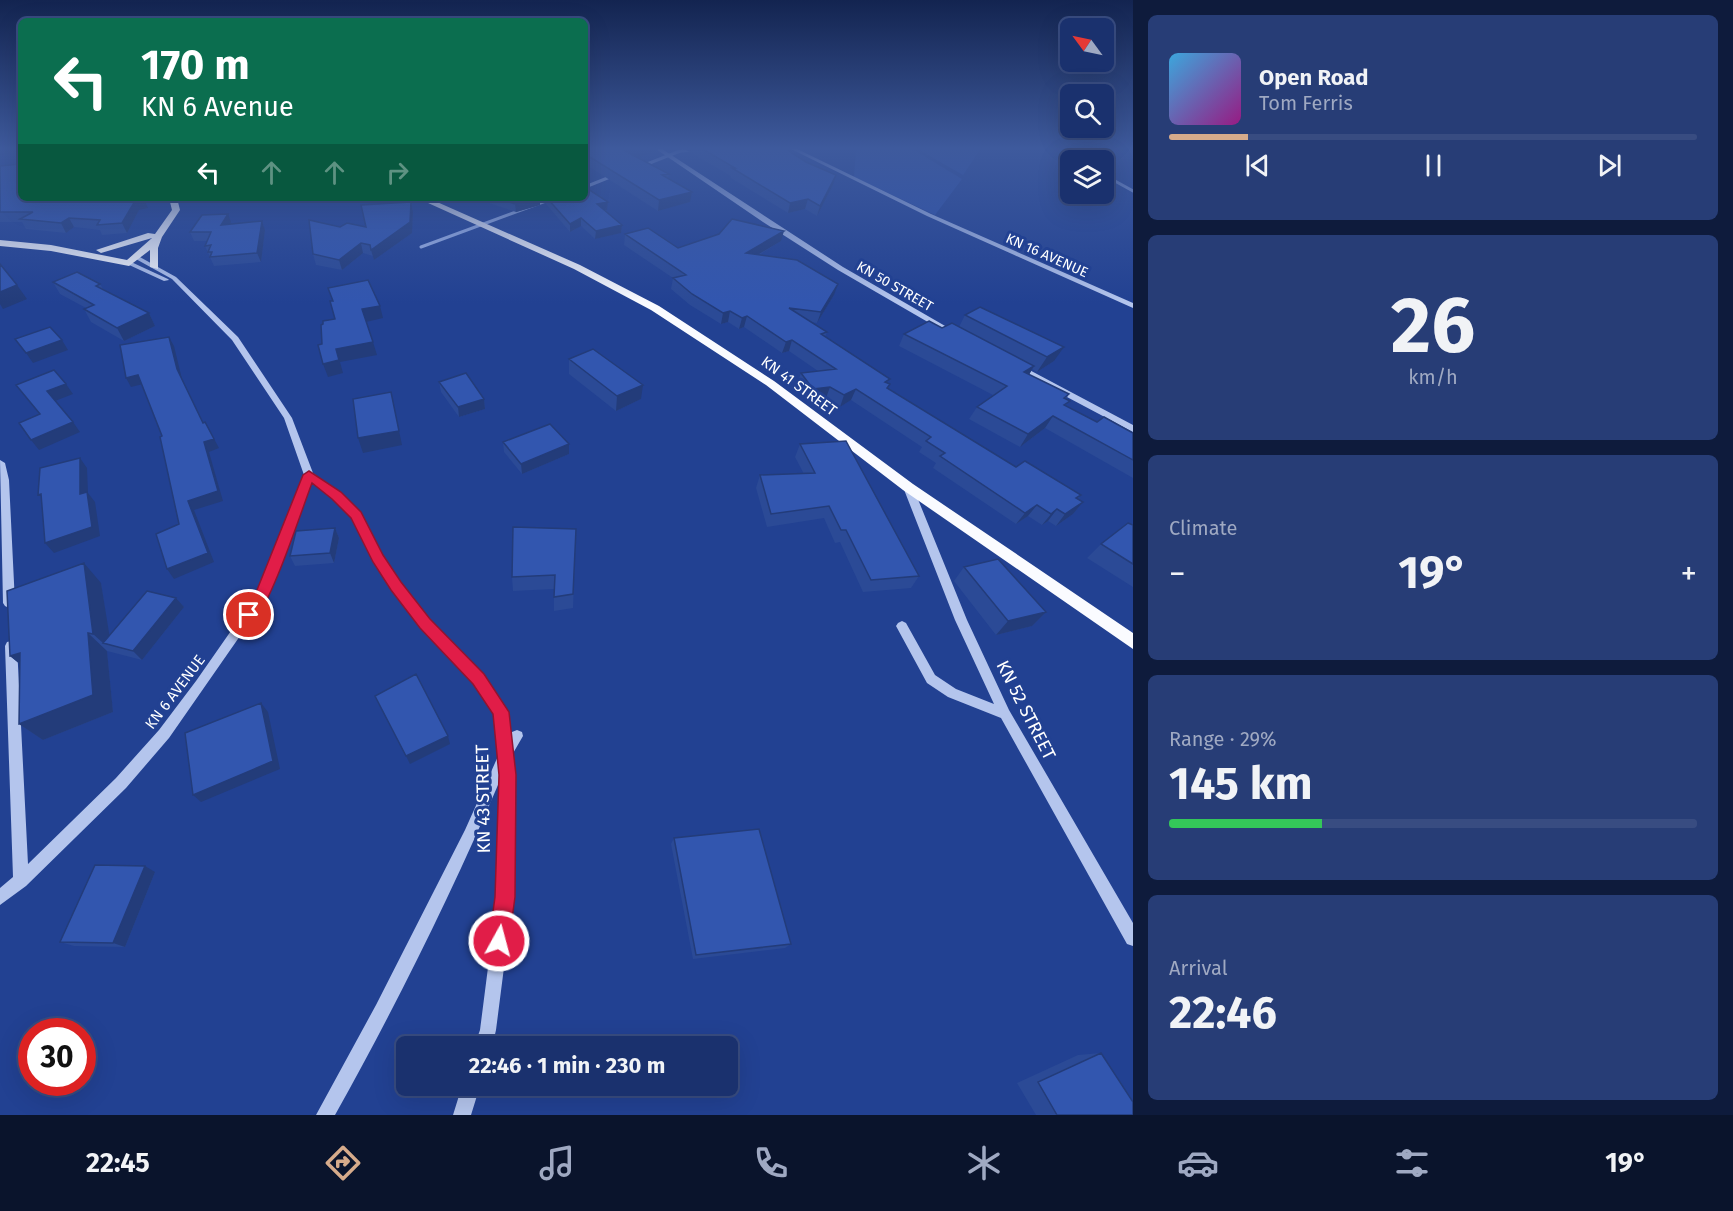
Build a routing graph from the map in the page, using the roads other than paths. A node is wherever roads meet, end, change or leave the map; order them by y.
1 (734, 199) edge
2 (896, 199) edge
3 (428, 201) edge
4 (174, 202) edge
5 (155, 236) junction
6 (0, 238) edge
7 (0, 243) edge
8 (101, 250) junction
9 (128, 259) junction
10 (155, 267) junction
11 (183, 287) junction
12 (1133, 306) edge
13 (963, 338) edge
14 (1012, 364) edge
15 (1133, 429) edge
16 (0, 463) edge
17 (309, 475) junction
18 (908, 487) junction
19 (902, 626) dead end
20 (1133, 642) edge
21 (1005, 714) junction
22 (517, 736) dead end
23 (505, 753) junction
24 (21, 881) junction
25 (0, 897) edge
26 (1133, 938) edge
27 (486, 1036) edge
28 (468, 1096) edge
29 (325, 1115) edge
30 (462, 1115) edge

1 - 13 street, KN 50 STREET
2 - 12 street, KN 16 AVENUE
3 - 18 main road, KN 41 STREET
4 - 5 main road
5 - 8 main road
5 - 9 main road
5 - 10 main road
6 - 8 main road
7 - 9 main road
8 - 9 main road
9 - 10 street
9 - 11 street
10 - 11 street
11 - 17 street
14 - 15 street
16 - 24 street
17 - 23 street, KN 43 STREET
17 - 24 street, KN 6 AVENUE
18 - 20 main road, KN 41 STREET
18 - 21 street, KN 52 STREET
19 - 21 street
21 - 26 street, KN 52 STREET
22 - 23 street
23 - 27 street, KN 43 STREET
23 - 29 street
24 - 25 street, KN 6 AVENUE
28 - 30 street

